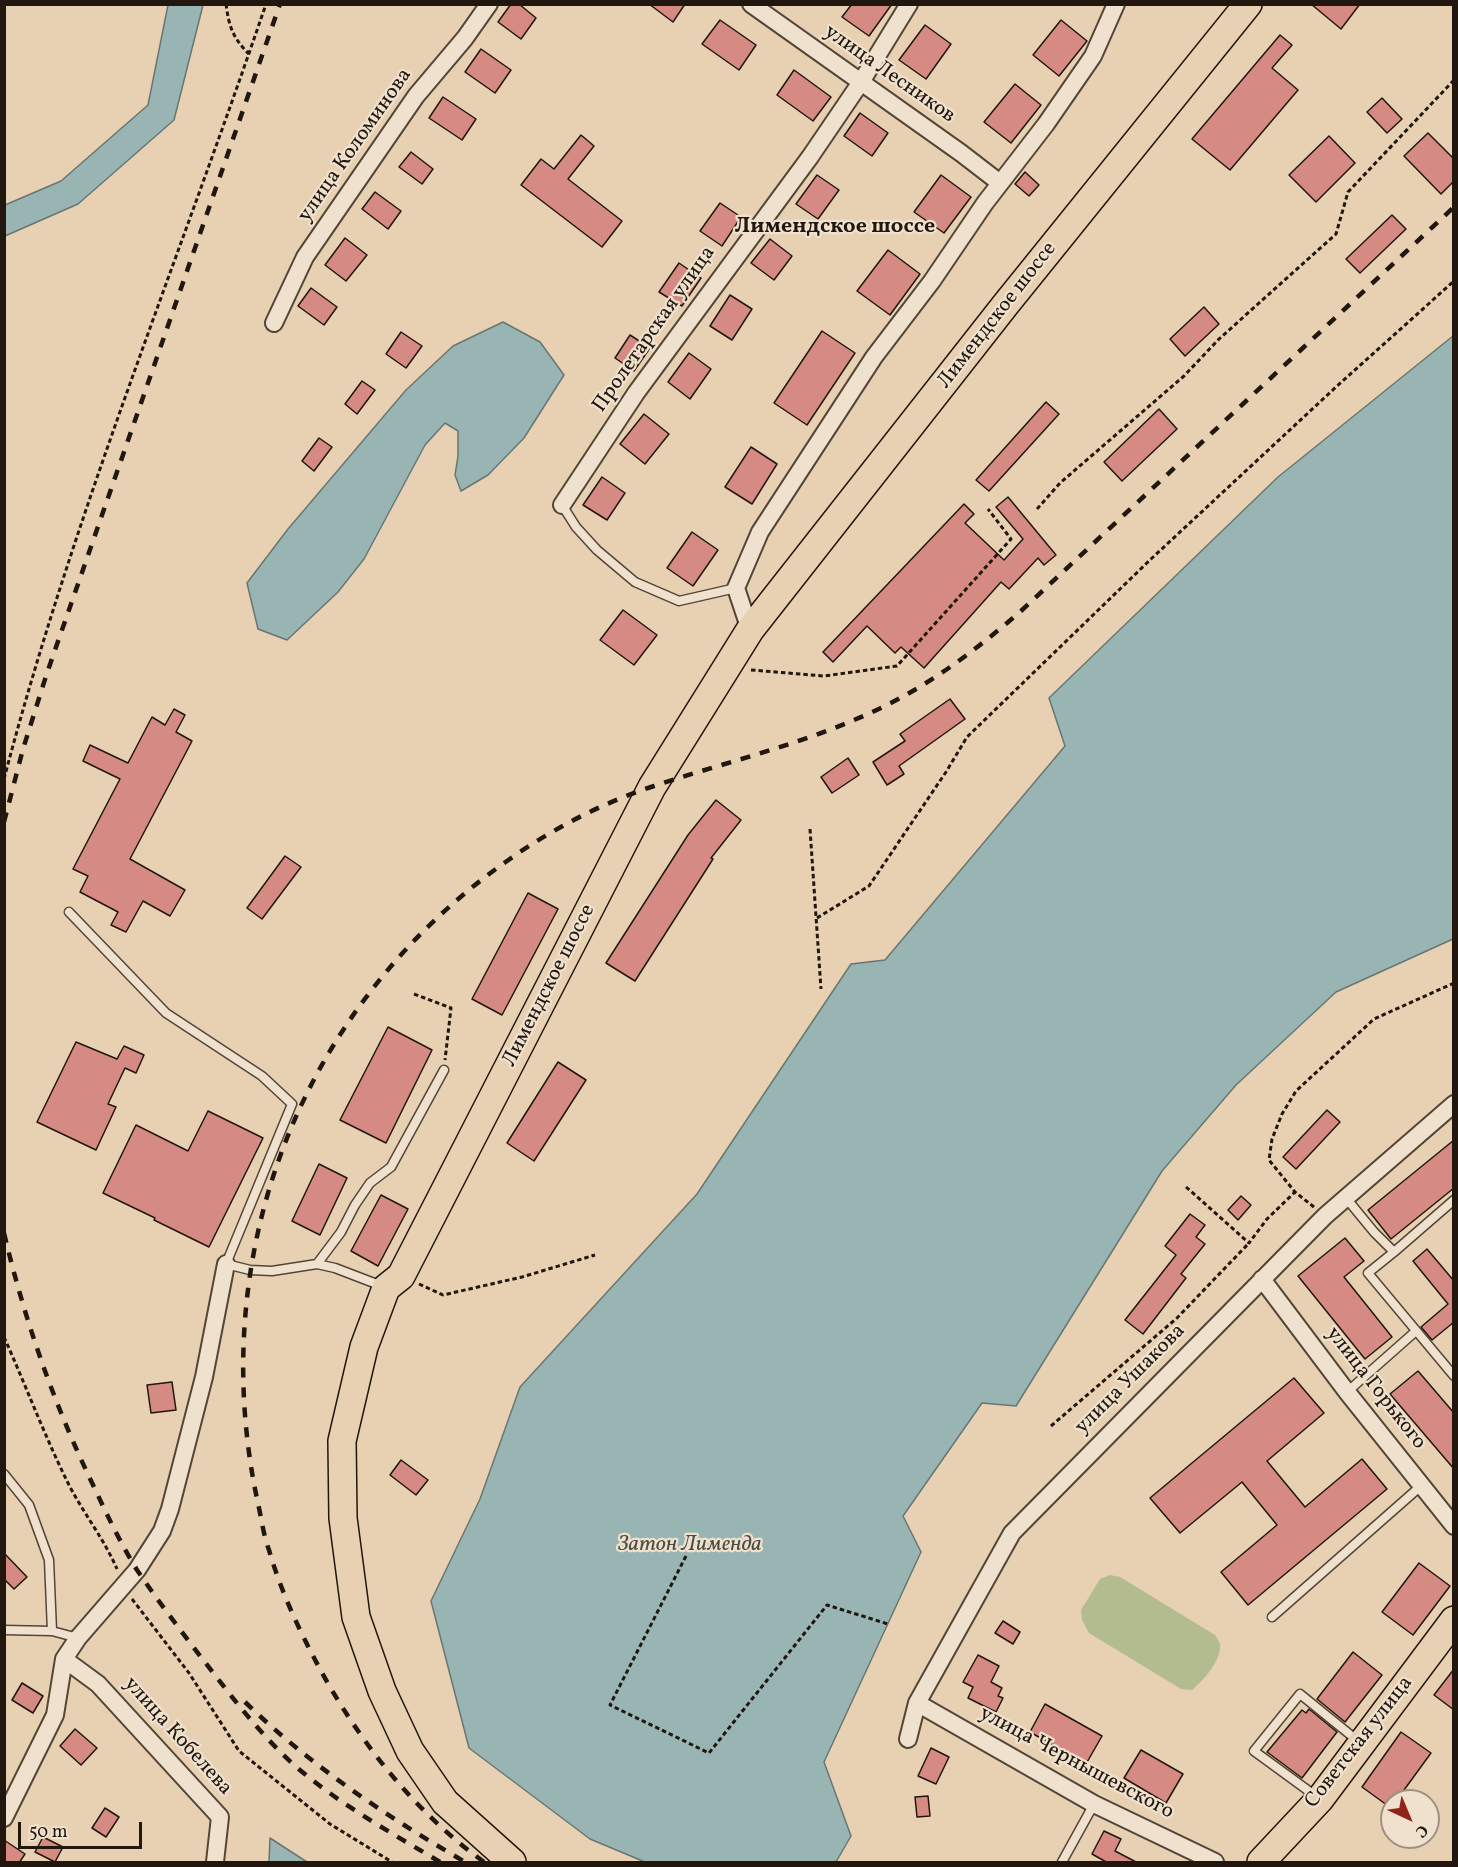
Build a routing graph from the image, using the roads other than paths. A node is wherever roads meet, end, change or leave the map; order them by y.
1 (489, 4) edge
2 (751, 4) edge
3 (909, 4) edge
4 (1116, 4) edge
5 (1248, 4) edge
6 (861, 82) junction
7 (1000, 183) junction
8 (274, 323) dead end
9 (561, 505) joint
10 (736, 588) junction
11 (750, 630) junction
12 (69, 912) dead end
13 (444, 1070) road end
14 (1454, 1104) edge
15 (1346, 1197) junction
16 (1454, 1200) edge
17 (1394, 1252) junction
18 (226, 1264) junction
19 (316, 1264) junction
20 (1262, 1280) junction
21 (393, 1282) junction
22 (1416, 1331) junction
23 (1454, 1376) edge
24 (1347, 1392) junction
25 (4, 1474) edge
26 (1422, 1485) junction
27 (1454, 1526) edge
28 (1272, 1617) dead end
29 (1454, 1620) edge
30 (4, 1630) edge
31 (52, 1631) junction
32 (78, 1638) junction
33 (64, 1659) junction
34 (917, 1703) junction
35 (908, 1739) dead end
36 (1361, 1743) junction
37 (1320, 1799) junction
38 (1094, 1804) junction
39 (4, 1818) edge
40 (215, 1863) edge
41 (512, 1863) edge
42 (1062, 1863) edge
43 (1215, 1863) edge
44 (1261, 1863) edge

1 - 8 street, улица Коломинова
2 - 6 street, улица Лесников
3 - 6 street, Пролетарская улица
4 - 7 street
5 - 11 main road, Лимендское шоссе
6 - 7 street, улица Лесников
6 - 9 street, Пролетарская улица
7 - 10 street
9 - 10 lane
10 - 11 street
11 - 21 main road, Лимендское шоссе
12 - 18 lane
13 - 19 lane
14 - 15 street, улица Ушакова
15 - 17 lane
15 - 20 street, улица Ушакова
16 - 17 lane
17 - 22 lane
18 - 19 lane
18 - 32 street
19 - 21 lane
20 - 24 street, улица Горького
20 - 34 street, улица Ушакова
21 - 41 main road, Лимендское шоссе
22 - 23 lane
22 - 24 lane
24 - 26 street, улица Горького
25 - 31 lane
26 - 27 street, улица Горького
26 - 28 lane
29 - 36 main road, Советская улица
30 - 31 lane
31 - 32 lane
32 - 33 street
33 - 39 street
33 - 40 street, улица Кобелева
34 - 35 street, улица Ушакова
34 - 38 street, улица Чернышевского
36 - 37 main road, Советская улица
36 - 37 lane
37 - 44 main road, Советская улица
38 - 42 lane
38 - 43 street, улица Чернышевского

